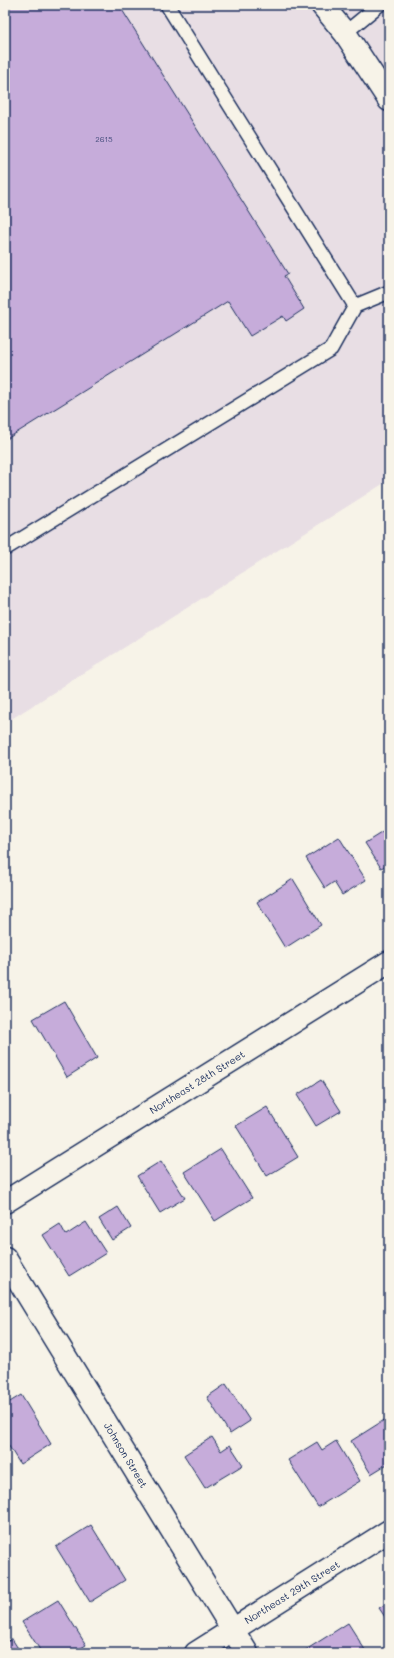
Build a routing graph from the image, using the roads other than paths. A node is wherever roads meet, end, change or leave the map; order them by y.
1 (167, 5) edge
2 (322, 5) edge
3 (379, 5) edge
4 (345, 33) junction
5 (389, 100) edge
6 (389, 292) edge
7 (355, 306) junction
8 (5, 549) edge
9 (389, 962) edge
10 (5, 1202) edge
11 (5, 1258) edge
12 (389, 1531) edge
13 (233, 1630) junction
14 (196, 1653) edge
15 (247, 1653) edge

1 - 7 lane
2 - 4 street
3 - 4 lane
4 - 5 street
6 - 7 lane
7 - 8 lane
9 - 10 street, Northeast 28th Street
11 - 13 street, Johnson Street
12 - 13 street, Northeast 29th Street
13 - 14 street, Northeast 29th Street
13 - 15 street, Johnson Street

